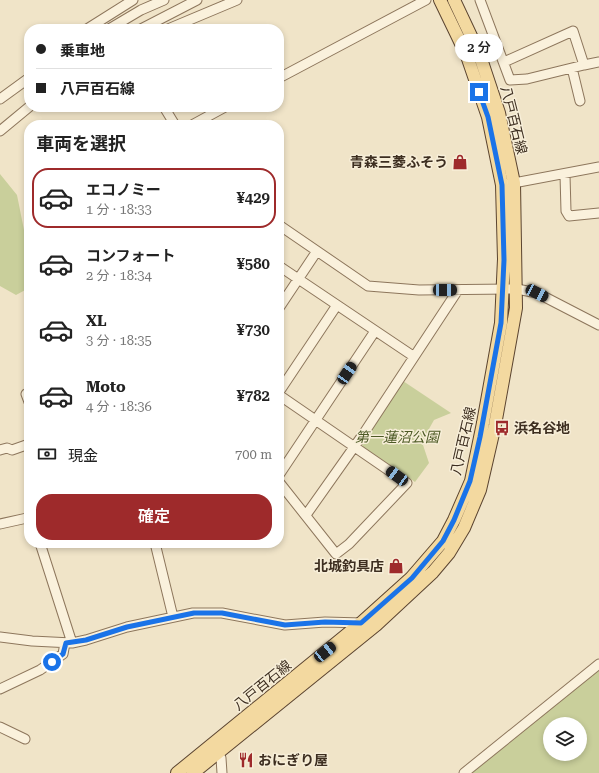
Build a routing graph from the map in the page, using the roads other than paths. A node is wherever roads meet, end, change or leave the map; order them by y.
1 (133, 0) edge
2 (164, 0) edge
3 (197, 0) edge
4 (237, 0) edge
5 (426, 0) edge
6 (440, 0) edge
7 (454, 0) edge
8 (480, 0) edge
9 (95, 24) edge
10 (118, 24) edge
11 (151, 24) edge
12 (180, 24) edge
13 (504, 62) junction
14 (599, 62) edge
15 (584, 65) junction
16 (572, 68) junction
17 (284, 75) edge
18 (24, 82) edge
19 (0, 99) edge
20 (580, 101) dead end
21 (24, 111) edge
22 (216, 112) edge
23 (201, 120) edge
24 (0, 131) edge
25 (599, 167) edge
26 (565, 174) junction
27 (508, 184) junction
28 (599, 213) edge
29 (284, 229) edge
30 (317, 251) junction
31 (284, 269) edge
32 (298, 279) junction
33 (504, 289) junction
34 (517, 289) junction
35 (458, 290) junction
36 (284, 300) edge
37 (337, 305) junction
38 (599, 325) edge
39 (375, 331) junction
40 (413, 356) junction
41 (284, 384) edge
42 (284, 398) edge
43 (316, 419) junction
44 (24, 446) edge
45 (354, 446) junction
46 (0, 450) edge
47 (284, 467) edge
48 (284, 488) edge
49 (306, 515) junction
50 (24, 519) edge
51 (0, 524) edge
52 (44, 548) edge
53 (156, 548) edge
54 (173, 617) junction
55 (361, 623) junction
56 (376, 625) junction
57 (0, 637) edge
58 (69, 643) junction
59 (599, 664) edge
60 (0, 689) edge
61 (0, 726) edge
62 (25, 739) dead end
63 (218, 753) junction
64 (177, 773) edge
65 (193, 773) edge
66 (222, 773) edge
67 (464, 773) edge

1 - 9 street
2 - 10 street
3 - 11 street
4 - 12 street
5 - 17 street
6 - 27 main road, 八戸百石線
7 - 27 main road, 八戸百石線
8 - 13 street
13 - 15 street
13 - 16 street
14 - 15 street
15 - 16 street
16 - 20 street
18 - 19 street
21 - 24 street
22 - 23 street
25 - 26 street
26 - 27 street
26 - 28 street
27 - 33 main road, 八戸百石線
27 - 34 main road, 八戸百石線
29 - 30 street
30 - 32 street
30 - 35 street
31 - 32 street
32 - 36 street
32 - 37 street
33 - 34 street
33 - 35 street
33 - 55 main road, 八戸百石線
34 - 38 street
34 - 56 main road, 八戸百石線
35 - 40 street
37 - 39 street
37 - 41 street
39 - 40 street
39 - 43 street
40 - 45 street
42 - 43 street
43 - 45 street
43 - 47 street
44 - 46 street
45 - 49 street
45 - 49 street
48 - 49 street
50 - 51 street
52 - 58 street
53 - 54 street
54 - 55 street
54 - 58 street
55 - 56 street
55 - 64 main road, 八戸百石線
56 - 63 main road, 八戸百石線
57 - 58 street
58 - 60 street
59 - 67 street
61 - 62 street
63 - 65 main road, 八戸百石線
63 - 66 street

